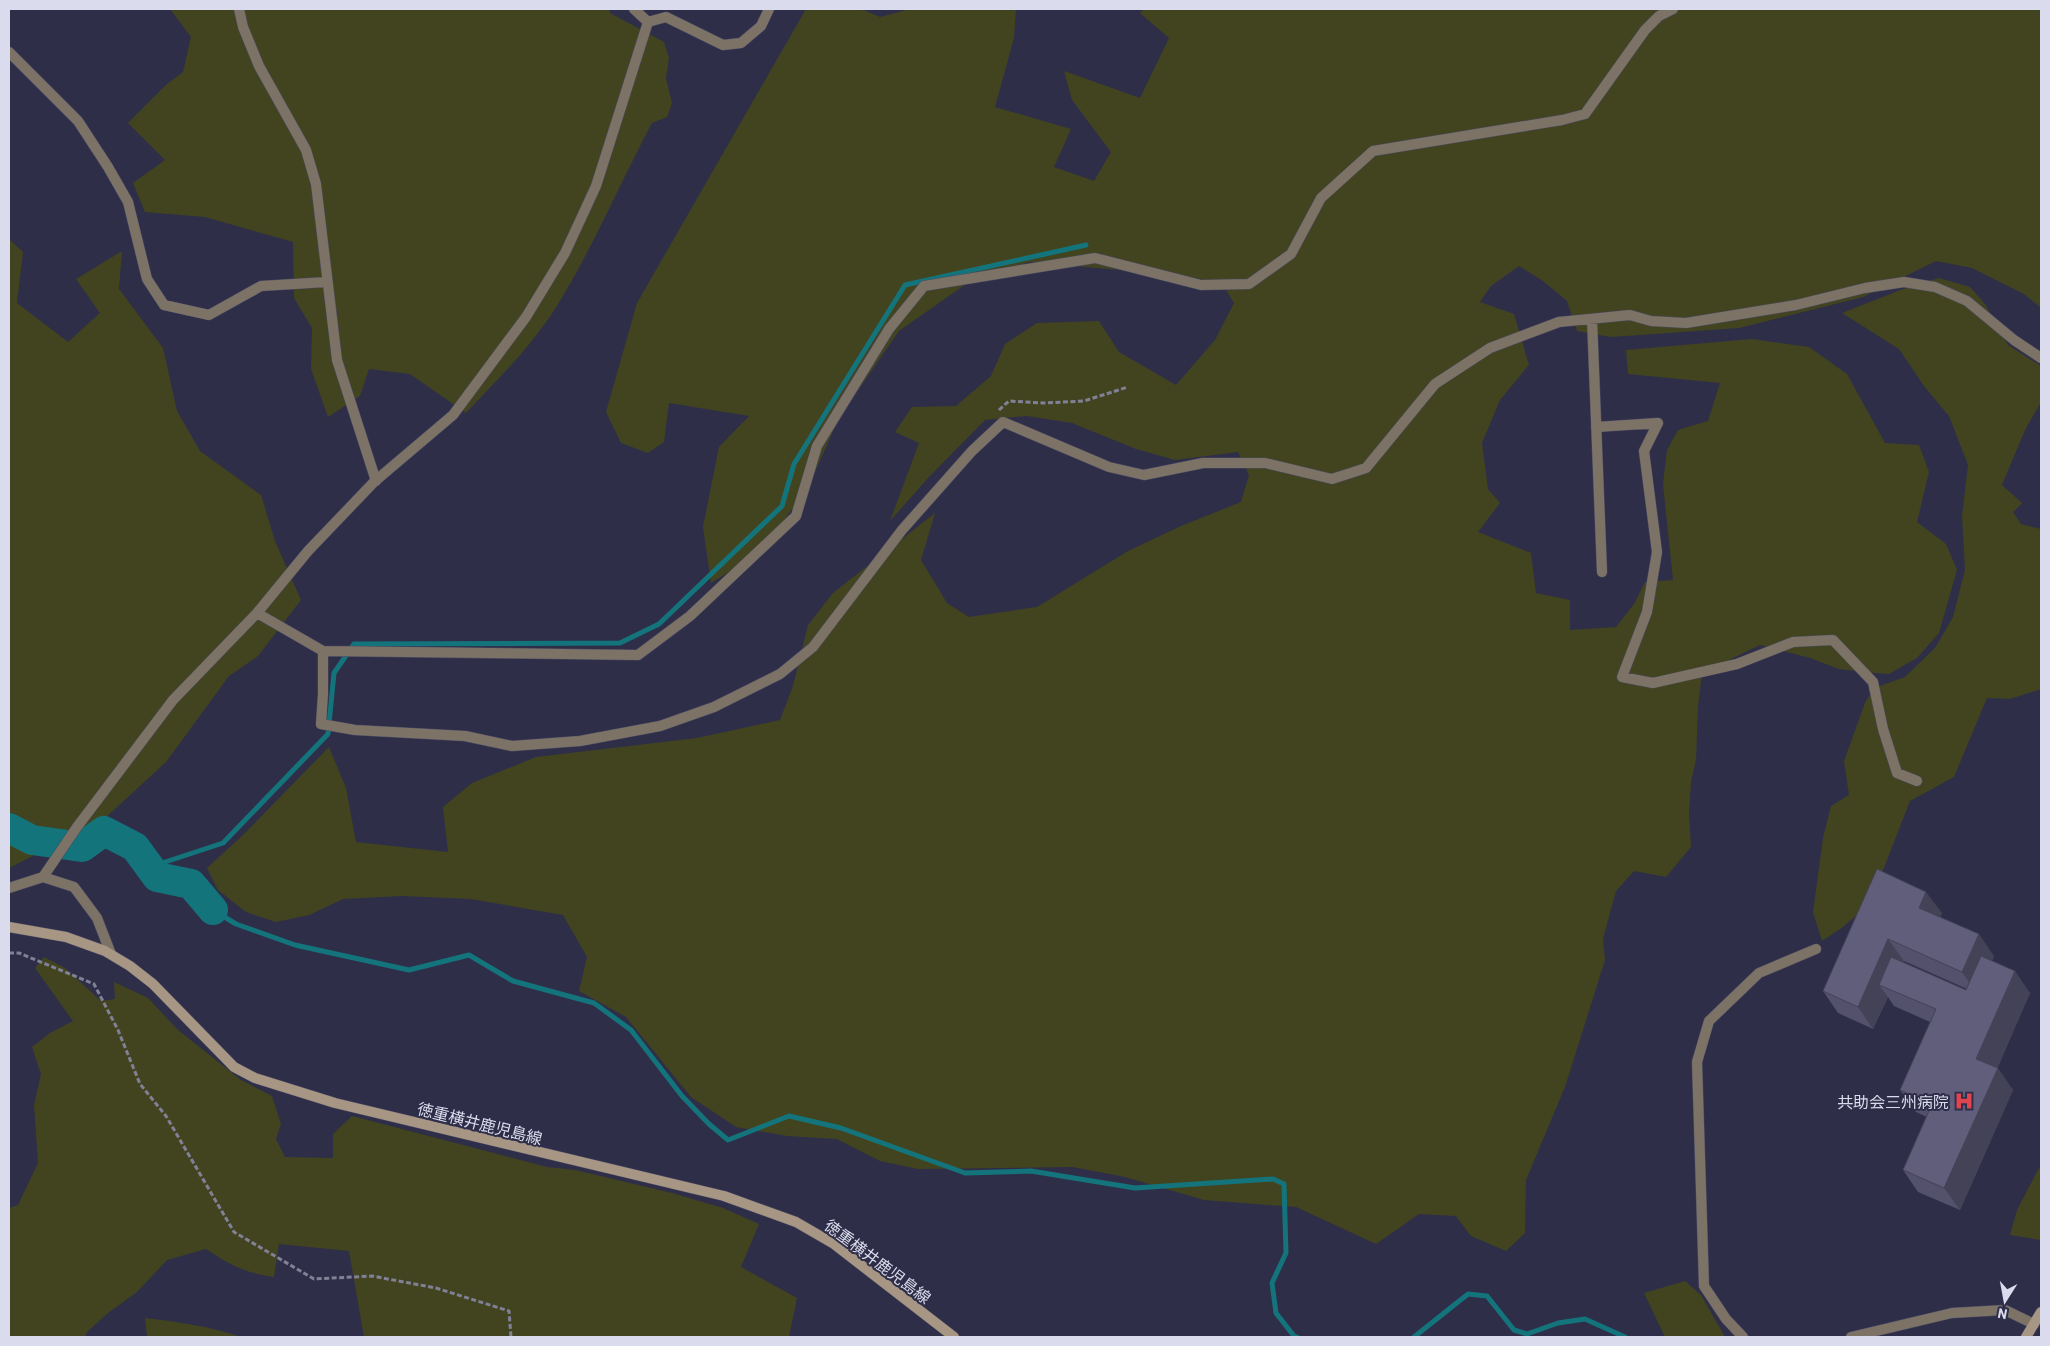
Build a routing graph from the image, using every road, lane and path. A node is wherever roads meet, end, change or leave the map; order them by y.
1 (239, 9) edge
2 (634, 9) edge
3 (770, 9) edge
4 (1673, 9) edge
5 (648, 22) junction
6 (9, 52) edge
7 (327, 282) junction
8 (1592, 319) junction
9 (2041, 358) edge
10 (1128, 387) dead end
11 (995, 413) dead end
12 (1596, 427) junction
13 (376, 481) junction
14 (1602, 572) dead end
15 (257, 613) junction
16 (323, 651) junction
17 (1917, 781) dead end
18 (44, 877) junction
19 (9, 888) edge
20 (9, 928) edge
21 (1816, 949) dead end
22 (9, 953) edge
23 (111, 954) junction
24 (2041, 1312) edge
25 (2034, 1324) junction
26 (511, 1337) edge
27 (954, 1337) edge
28 (1743, 1337) edge
29 (1851, 1337) edge
30 (2026, 1337) edge

1 - 7 street
2 - 5 street
3 - 5 street
4 - 16 street
5 - 13 street
6 - 7 street
7 - 13 street
8 - 9 street
8 - 12 street
8 - 16 street
10 - 11 path
12 - 14 street
12 - 17 street
13 - 15 street
15 - 16 street
15 - 18 street
18 - 19 street
18 - 23 street
20 - 23 main road, 徳重横井鹿児島線
21 - 28 street
22 - 26 path
23 - 27 main road, 徳重横井鹿児島線
24 - 25 main road
25 - 29 street
25 - 30 main road

